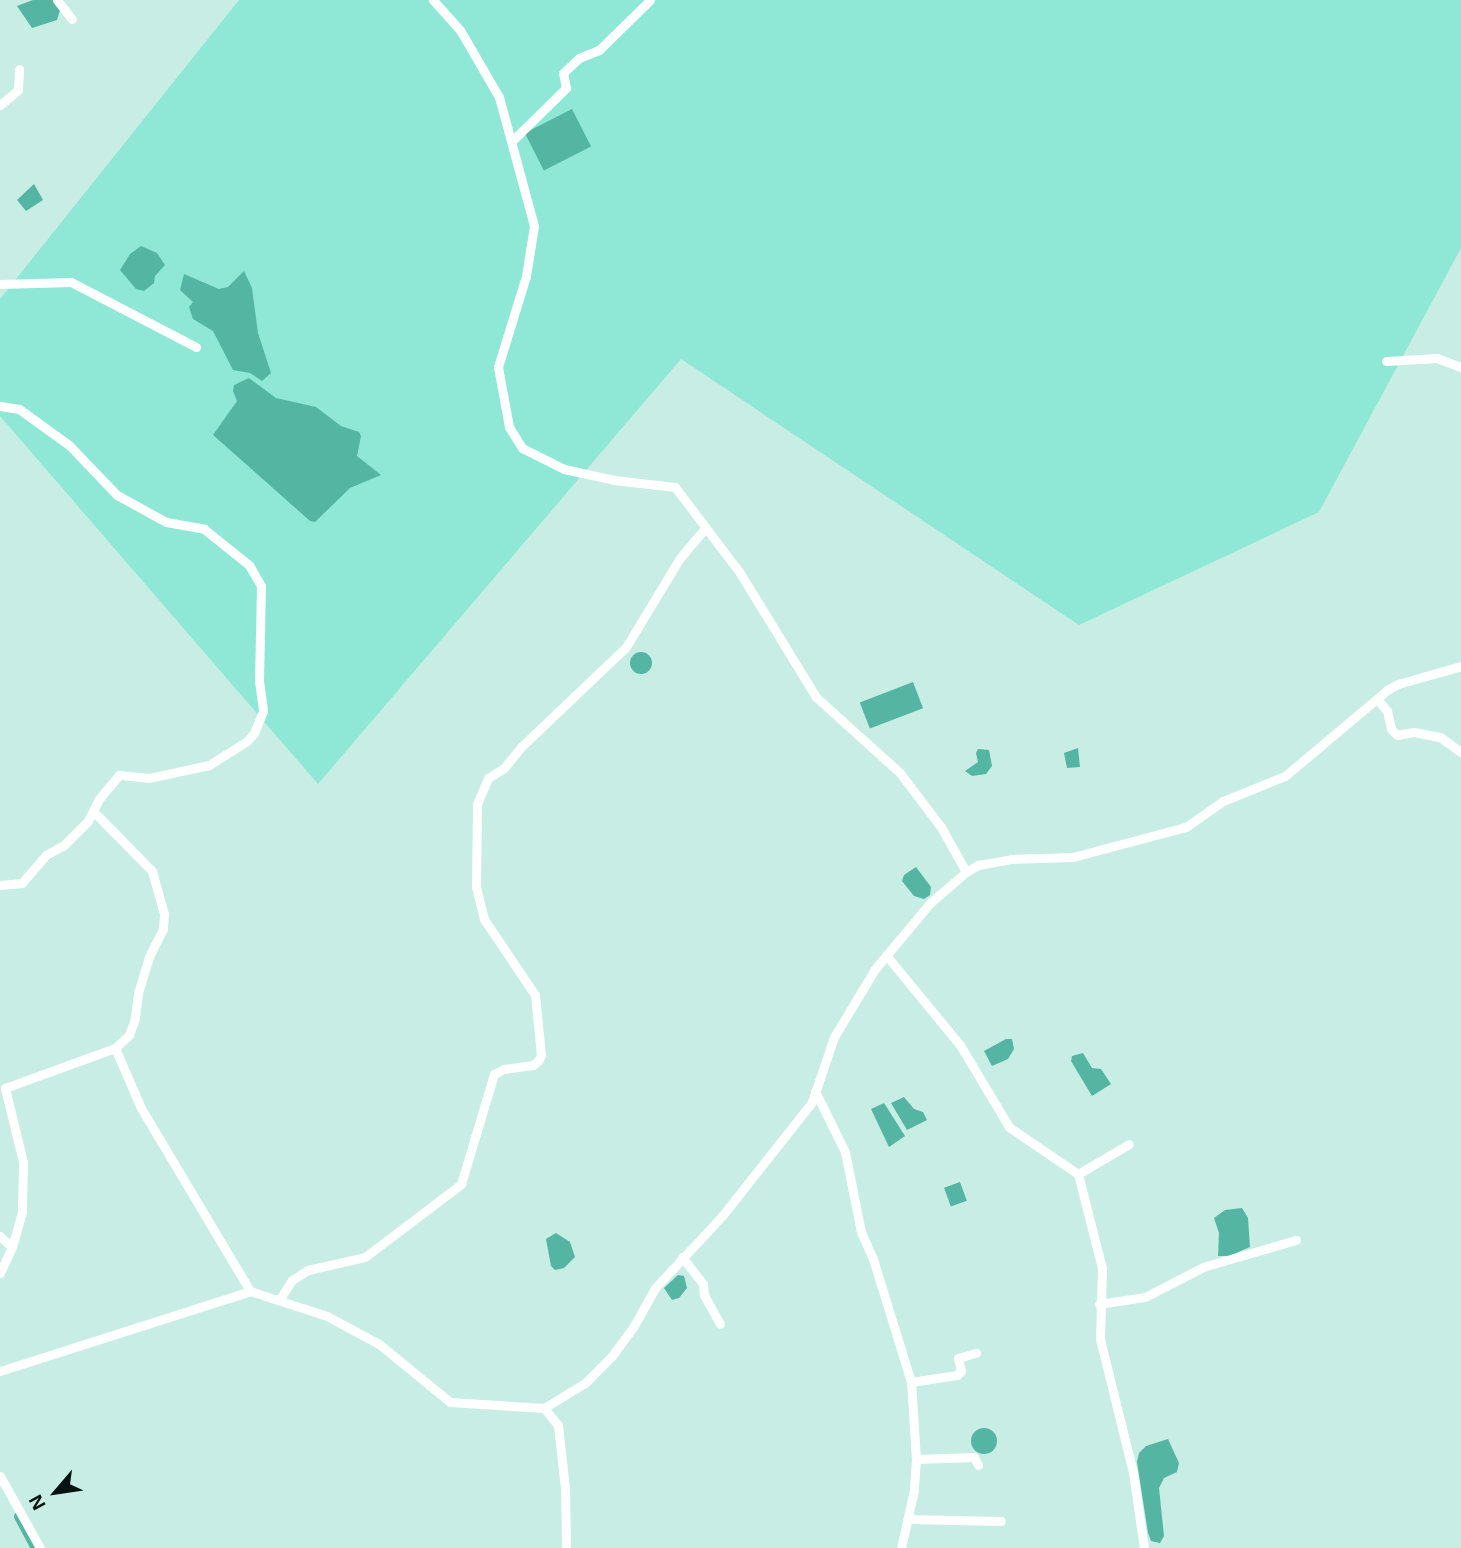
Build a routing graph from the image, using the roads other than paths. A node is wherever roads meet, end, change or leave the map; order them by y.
1 (57, 0) edge
2 (433, 0) edge
3 (650, 0) edge
4 (72, 19) dead end
5 (19, 69) dead end
6 (0, 105) edge
7 (512, 141) junction
8 (0, 284) edge
9 (196, 347) dead end
10 (1386, 361) dead end
11 (1461, 367) edge
12 (0, 406) edge
13 (705, 528) junction
14 (1461, 666) edge
15 (1377, 699) junction
16 (1461, 752) edge
17 (94, 812) junction
18 (966, 872) junction
19 (0, 885) edge
20 (886, 955) junction
21 (115, 1048) junction
22 (815, 1091) junction
23 (1129, 1144) dead end
24 (1078, 1174) junction
25 (0, 1236) edge
26 (1296, 1240) dead end
27 (12, 1247) junction
28 (682, 1257) junction
29 (0, 1273) edge
30 (250, 1291) junction
31 (279, 1300) junction
32 (1099, 1304) junction
33 (720, 1324) dead end
34 (976, 1353) dead end
35 (0, 1371) edge
36 (911, 1382) junction
37 (544, 1408) junction
38 (916, 1459) junction
39 (978, 1465) dead end
40 (0, 1476) edge
41 (908, 1519) junction
42 (1001, 1521) dead end
43 (40, 1548) edge
44 (566, 1548) edge
45 (901, 1548) edge
46 (1144, 1548) edge

1 - 4 street
2 - 7 street
3 - 7 street
5 - 6 street
7 - 13 street
8 - 9 street
10 - 11 street
12 - 17 street
13 - 18 street
13 - 31 street
14 - 15 street
15 - 16 street
15 - 18 street
17 - 19 street
17 - 21 street
18 - 20 street
20 - 22 street
20 - 24 street
21 - 27 street
21 - 30 street
22 - 28 street
22 - 36 street
23 - 24 street
24 - 32 street
25 - 27 street
26 - 32 street
27 - 29 street
28 - 33 street
28 - 37 street
30 - 31 street
30 - 35 street
31 - 37 street
32 - 46 street
34 - 36 street
36 - 38 street
37 - 44 street
38 - 39 street
38 - 41 street
40 - 43 street
41 - 42 street
41 - 45 street

